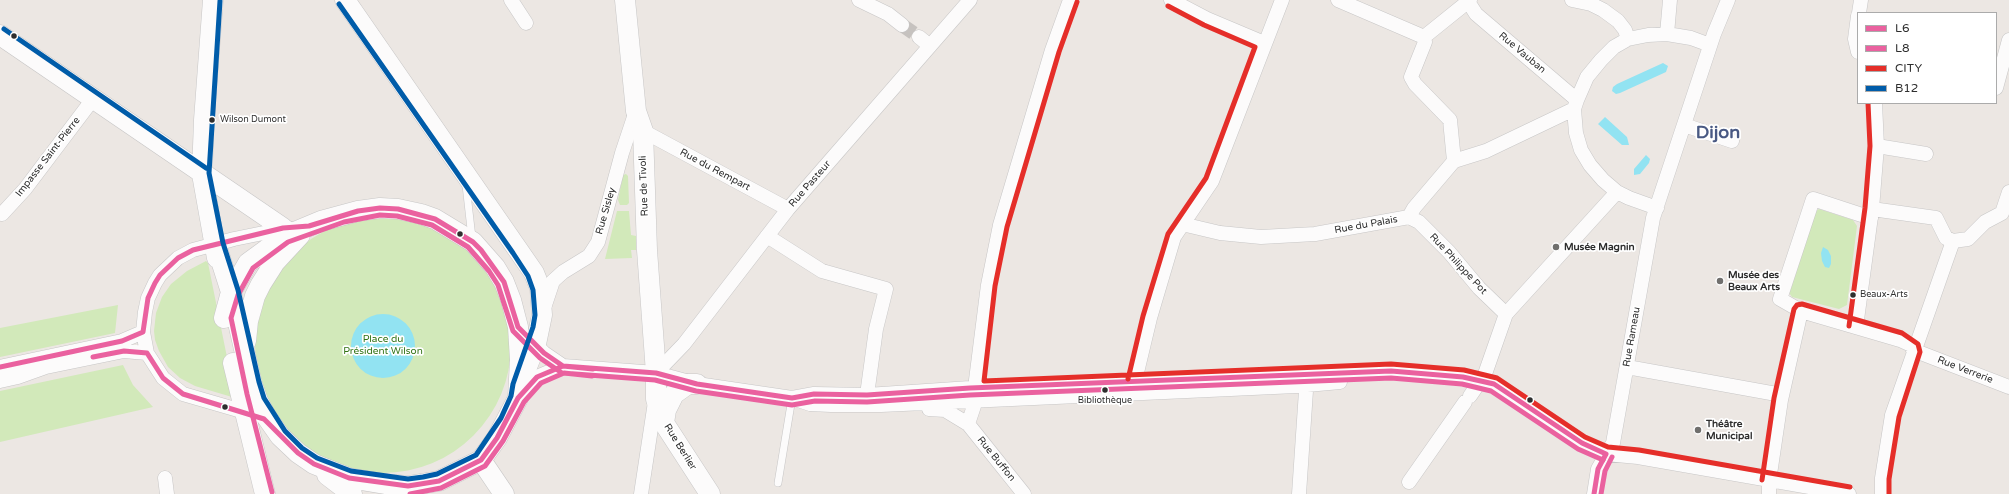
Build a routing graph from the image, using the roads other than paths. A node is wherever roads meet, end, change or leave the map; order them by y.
1 (213, 0) edge
2 (345, 0) edge
3 (511, 0) edge
4 (625, 0) edge
5 (859, 0) edge
6 (970, 0) edge
7 (1070, 0) edge
8 (1171, 0) edge
9 (1282, 0) edge
10 (1338, 0) edge
11 (1468, 0) edge
12 (1572, 0) edge
13 (1670, 0) edge
14 (1728, 0) edge
15 (1860, 0) edge
16 (1858, 12) edge
17 (526, 23) dead end
18 (1857, 24) edge
19 (902, 25) tunnel mouth
20 (1667, 34) junction
21 (1626, 35) junction
22 (0, 36) edge
23 (1424, 37) junction
24 (1712, 39) junction
25 (2009, 40) edge
26 (1264, 43) junction
27 (1857, 48) edge
28 (1997, 84) edge
29 (1997, 88) edge
30 (2009, 90) edge
31 (93, 100) junction
32 (1571, 104) junction
33 (1876, 104) edge
34 (636, 112) junction
35 (1684, 125) junction
36 (643, 131) junction
37 (1732, 141) dead end
38 (1877, 146) junction
39 (1926, 154) dead end
40 (1454, 161) junction
41 (202, 174) junction
42 (465, 174) junction
43 (2009, 192) edge
44 (1613, 197) junction
45 (788, 209) junction
46 (1655, 213) junction
47 (1872, 213) junction
48 (2, 214) dead end
49 (1409, 217) junction
50 (1182, 224) junction
51 (308, 226) junction
52 (283, 228) junction
53 (771, 240) junction
54 (1953, 241) junction
55 (472, 242) junction
56 (216, 245) junction
57 (231, 292) junction
58 (1801, 312) junction
59 (1506, 314) junction
60 (542, 315) junction
61 (224, 318) junction
62 (518, 327) junction
63 (1856, 327) junction
64 (143, 332) junction
65 (536, 344) junction
66 (1913, 350) junction
67 (147, 353) junction
68 (248, 365) junction
69 (563, 366) junction
70 (1627, 366) junction
71 (0, 367) edge
72 (656, 373) junction
73 (1307, 379) junction
74 (0, 381) edge
75 (1481, 381) junction
76 (697, 384) junction
77 (1133, 387) junction
78 (2009, 387) edge
79 (867, 391) junction
80 (519, 392) junction
81 (976, 394) junction
82 (1782, 395) junction
83 (792, 398) junction
84 (656, 399) junction
85 (881, 405) junction
86 (244, 412) junction
87 (664, 423) junction
88 (968, 424) junction
89 (273, 426) junction
90 (1606, 454) junction
91 (481, 460) junction
92 (314, 464) junction
93 (165, 478) dead end
94 (1408, 482) dead end
95 (778, 483) dead end
96 (1769, 487) edge
97 (403, 490) edge
98 (167, 494) edge
99 (264, 494) edge
100 (352, 494) edge
101 (504, 494) edge
102 (641, 494) edge
103 (710, 494) edge
104 (1024, 494) edge
105 (1299, 494) edge
106 (1594, 494) edge
107 (1849, 494) edge
108 (1882, 494) edge

1 - 41 main road
2 - 42 main road
3 - 17 street
4 - 34 main road, Rue de Tivoli
5 - 19 street
6 - 45 street, Rue Pasteur
7 - 81 street
8 - 26 street
9 - 26 street
10 - 23 street
11 - 23 street
11 - 32 street, Rue Vauban
12 - 21 street
13 - 20 street
14 - 24 street, Rue Rameau
15 - 16 street
18 - 27 street
20 - 21 street
20 - 24 street
21 - 32 street
22 - 31 main road
23 - 40 street
24 - 35 street, Rue Rameau
25 - 28 street
26 - 50 street
29 - 30 street
31 - 41 main road
31 - 48 street, Impasse Saint-Pierre
32 - 40 street
32 - 44 street
33 - 38 street
34 - 36 main road, Rue de Tivoli
34 - 60 street, Rue Sisley
35 - 37 street
35 - 46 street, Rue Rameau
36 - 45 street, Rue du Rempart
36 - 72 main road, Rue de Tivoli
38 - 39 street
38 - 47 street
40 - 49 street, Rue du Palais
41 - 52 main road
41 - 56 main road
42 - 55 lane
42 - 60 main road
43 - 54 street
44 - 46 street
44 - 59 street
45 - 53 street, Rue Pasteur
46 - 70 street, Rue Rameau
47 - 54 street
47 - 58 street, Rue Verrerie
47 - 63 street
49 - 50 street, Rue du Palais
49 - 59 street, Rue Philippe Pot
50 - 77 street
51 - 52 street
51 - 55 main road
51 - 57 main road
51 - 68 main road
52 - 56 street
53 - 72 street, Rue Pasteur
53 - 79 street
54 - 66 street
55 - 62 main road
56 - 57 main road
56 - 61 main road
56 - 64 street
57 - 61 main road
57 - 68 main road
58 - 63 street, Rue Verrerie
58 - 82 street
59 - 75 street
60 - 65 main road
61 - 86 main road
62 - 65 street
62 - 80 main road
63 - 66 street, Rue Verrerie
64 - 67 street
64 - 71 street
65 - 69 street
65 - 80 main road
66 - 78 street, Rue Verrerie
66 - 108 street
67 - 74 street
67 - 86 street
68 - 89 main road
69 - 72 street
69 - 80 street
70 - 82 street
70 - 90 street, Rue Rameau
72 - 76 street
72 - 84 main road, Rue Berlier
73 - 75 street
73 - 77 street
73 - 105 street
75 - 90 street
75 - 94 street
76 - 83 street
76 - 87 main road
77 - 81 street
79 - 81 street
79 - 83 street
80 - 91 main road
81 - 85 street
81 - 88 street
82 - 96 street
83 - 85 street, Rue Buffon
83 - 95 lane
84 - 87 main road, Rue Berlier
84 - 102 street
85 - 88 street, Rue Buffon
86 - 89 street
86 - 99 main road
87 - 103 main road, Rue Berlier
88 - 104 street, Rue Buffon
89 - 92 main road
90 - 96 street
90 - 106 street, Rue Rameau
91 - 97 main road
91 - 101 main road
92 - 97 main road
92 - 100 main road
93 - 98 street
96 - 107 street

